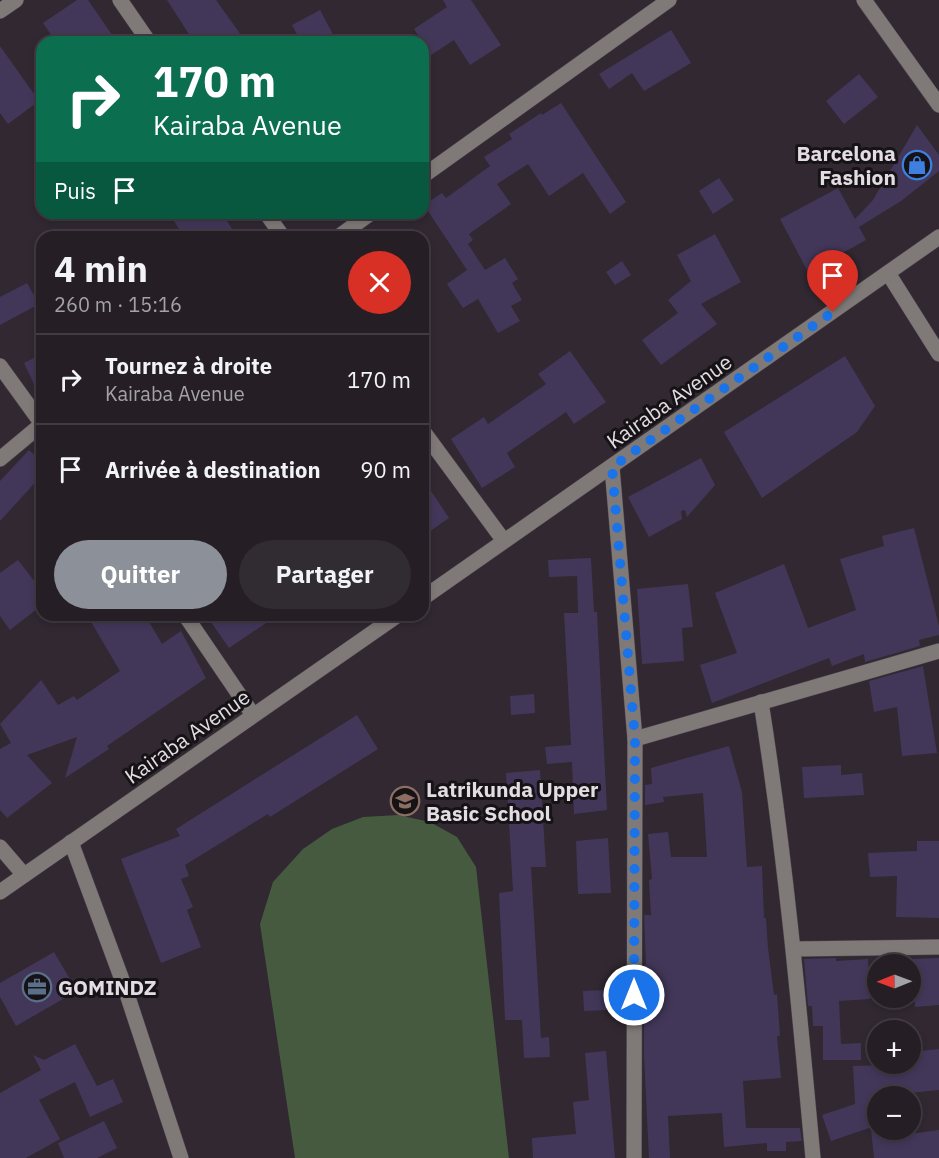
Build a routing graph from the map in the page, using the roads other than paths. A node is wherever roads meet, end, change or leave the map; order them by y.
1 (16, 0) edge
2 (120, 0) edge
3 (669, 0) edge
4 (864, 0) edge
5 (0, 11) edge
6 (145, 36) edge
7 (939, 105) edge
8 (429, 172) edge
9 (363, 219) edge
10 (346, 231) edge
11 (939, 237) edge
12 (888, 273) junction
13 (939, 354) edge
14 (0, 366) edge
15 (36, 416) edge
16 (36, 429) edge
17 (429, 439) edge
18 (0, 459) edge
19 (612, 467) junction
20 (504, 542) junction
21 (429, 593) edge
22 (189, 621) edge
23 (389, 621) edge
24 (939, 651) edge
25 (761, 702) junction
26 (253, 715) junction
27 (635, 739) junction
28 (70, 842) junction
29 (0, 847) edge
30 (24, 875) junction
31 (0, 892) edge
32 (939, 947) edge
33 (794, 948) junction
34 (182, 1158) edge
35 (634, 1158) edge
36 (813, 1158) edge

1 - 5 street
2 - 6 street
3 - 8 street
4 - 7 street
9 - 10 street
11 - 12 street, Kairaba Avenue
12 - 13 street
12 - 19 street, Kairaba Avenue
14 - 15 street
16 - 18 street
17 - 20 street
19 - 20 street, Kairaba Avenue
19 - 27 street
20 - 21 street, Kairaba Avenue
22 - 26 street
23 - 26 street, Kairaba Avenue
24 - 25 street
25 - 27 street
25 - 33 street
26 - 28 street, Kairaba Avenue
27 - 35 street
28 - 30 street, Kairaba Avenue
28 - 34 street
29 - 30 street
30 - 31 street, Kairaba Avenue
32 - 33 street
33 - 36 street

